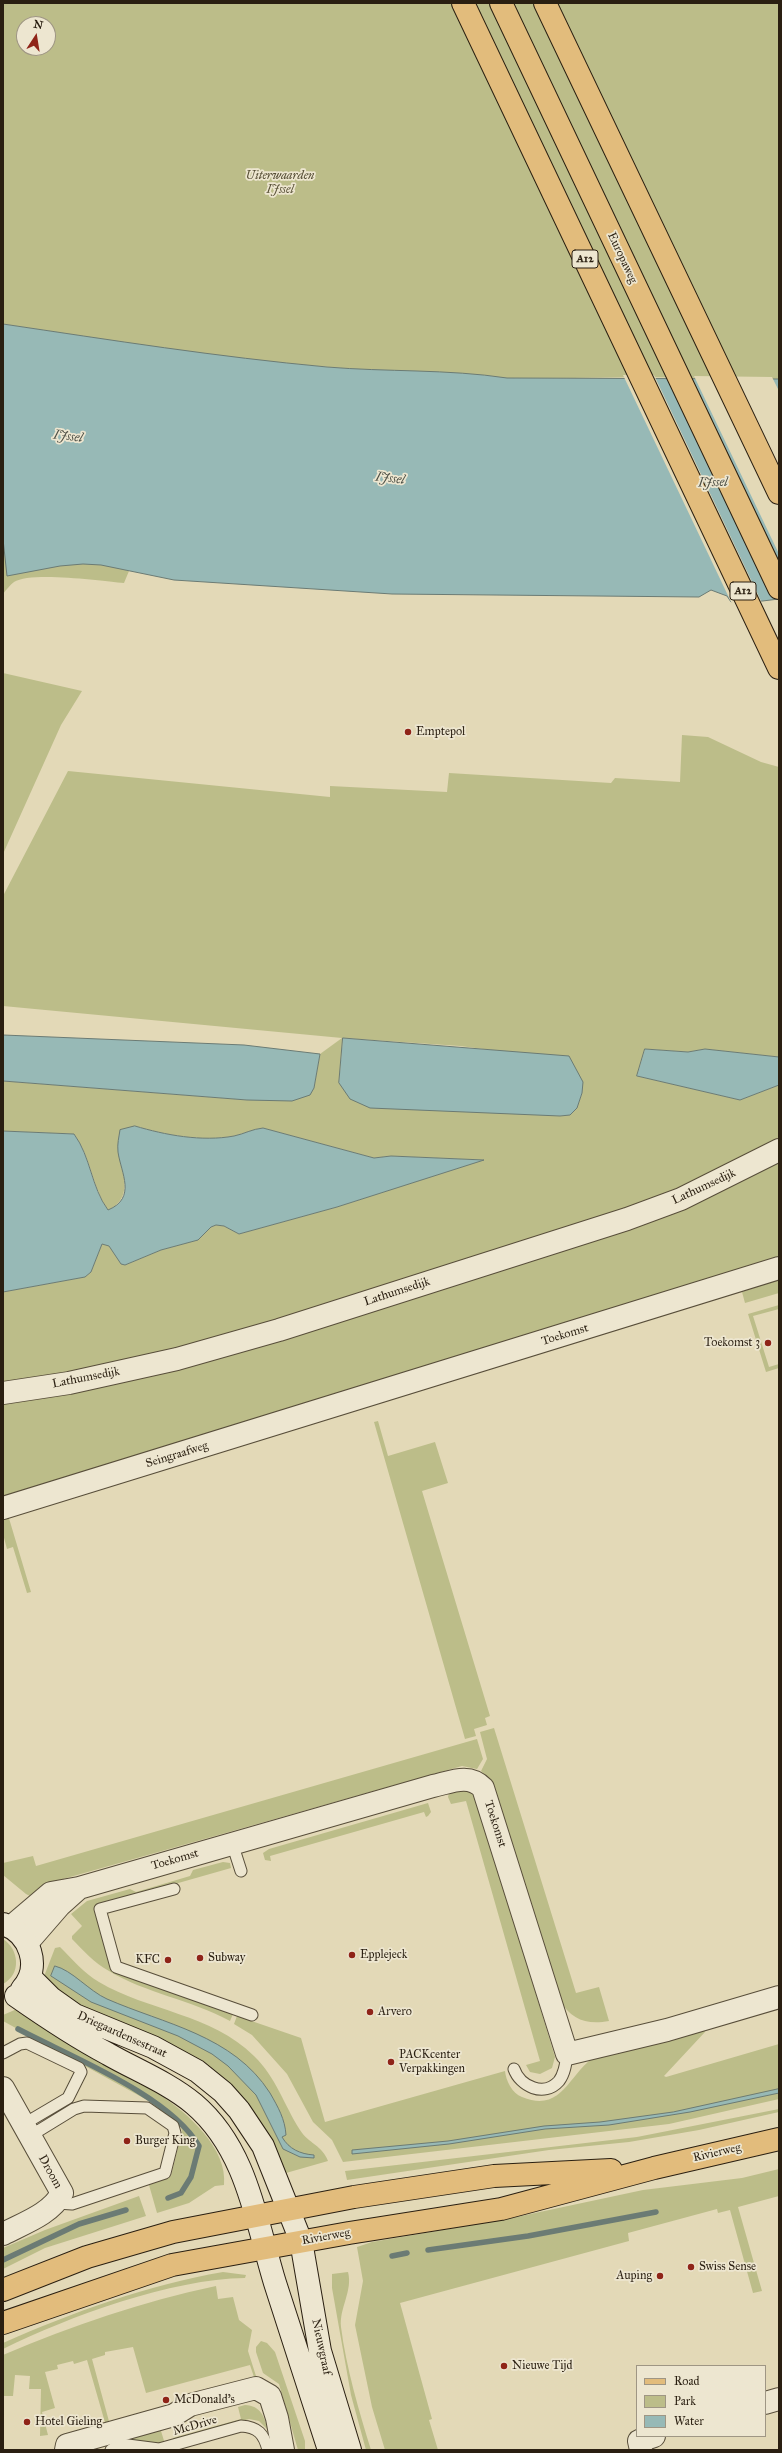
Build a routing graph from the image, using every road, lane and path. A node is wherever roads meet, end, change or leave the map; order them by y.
1 (463, 3) edge
2 (501, 3) edge
3 (545, 3) edge
4 (779, 493) edge
5 (779, 588) edge
6 (779, 668) edge
7 (779, 1150) edge
8 (779, 1268) edge
9 (3, 1393) edge
10 (350, 1402) joint
11 (3, 1508) edge
12 (232, 1843) junction
13 (240, 1871) dead end
14 (79, 1888) junction
15 (174, 1889) dead end
16 (7, 1925) edge
17 (27, 1943) junction
18 (30, 1977) junction
19 (779, 1997) edge
20 (9, 1999) edge
21 (252, 2015) dead end
22 (3, 2053) edge
23 (567, 2054) junction
24 (514, 2069) dead end
25 (3, 2088) edge
26 (27, 2130) junction
27 (779, 2139) edge
28 (654, 2168) junction
29 (57, 2203) junction
30 (289, 2210) junction
31 (258, 2216) junction
32 (3, 2234) edge
33 (301, 2242) junction
34 (265, 2248) junction
35 (3, 2290) edge
36 (3, 2323) edge
37 (779, 2399) edge
38 (766, 2403) edge
39 (650, 2437) edge
40 (113, 2448) edge
41 (66, 2450) edge
42 (105, 2450) edge
43 (268, 2450) edge
44 (283, 2450) edge
45 (329, 2450) edge
46 (350, 2450) edge
47 (641, 2450) edge

1 - 6 main road, A12
2 - 5 main road, Europaweg / A12
3 - 4 main road
7 - 9 street, Lathumsedijk
8 - 10 street, Toekomst
10 - 11 street, Seingraafweg
12 - 13 lane
12 - 14 street, Toekomst
12 - 23 street, Toekomst
14 - 16 street, Toekomst
14 - 17 street, Toekomst
15 - 21 lane
16 - 17 street
17 - 18 street
18 - 20 street
18 - 30 street, Driegaardensestraat
19 - 23 street
20 - 31 street, Driegaardensestraat
22 - 26 lane
23 - 24 lane
25 - 26 street, Droom
26 - 29 street, Droom
26 - 29 lane
27 - 28 main road, Rivierweg
28 - 30 main road, Rivierweg
28 - 33 main road, Rivierweg
29 - 32 street, Droom
30 - 31 main road, Rivierweg
30 - 33 street, Driegaardensestraat
31 - 34 street, Driegaardensestraat
31 - 35 main road, Rivierweg
33 - 34 main road, Rivierweg
33 - 46 street, Nieuwgraaf
34 - 36 main road, Rivierweg
34 - 45 street, Nieuwgraaf
37 - 38 street
39 - 47 street
40 - 42 lane, McDrive
40 - 43 lane, McDrive
41 - 44 street

